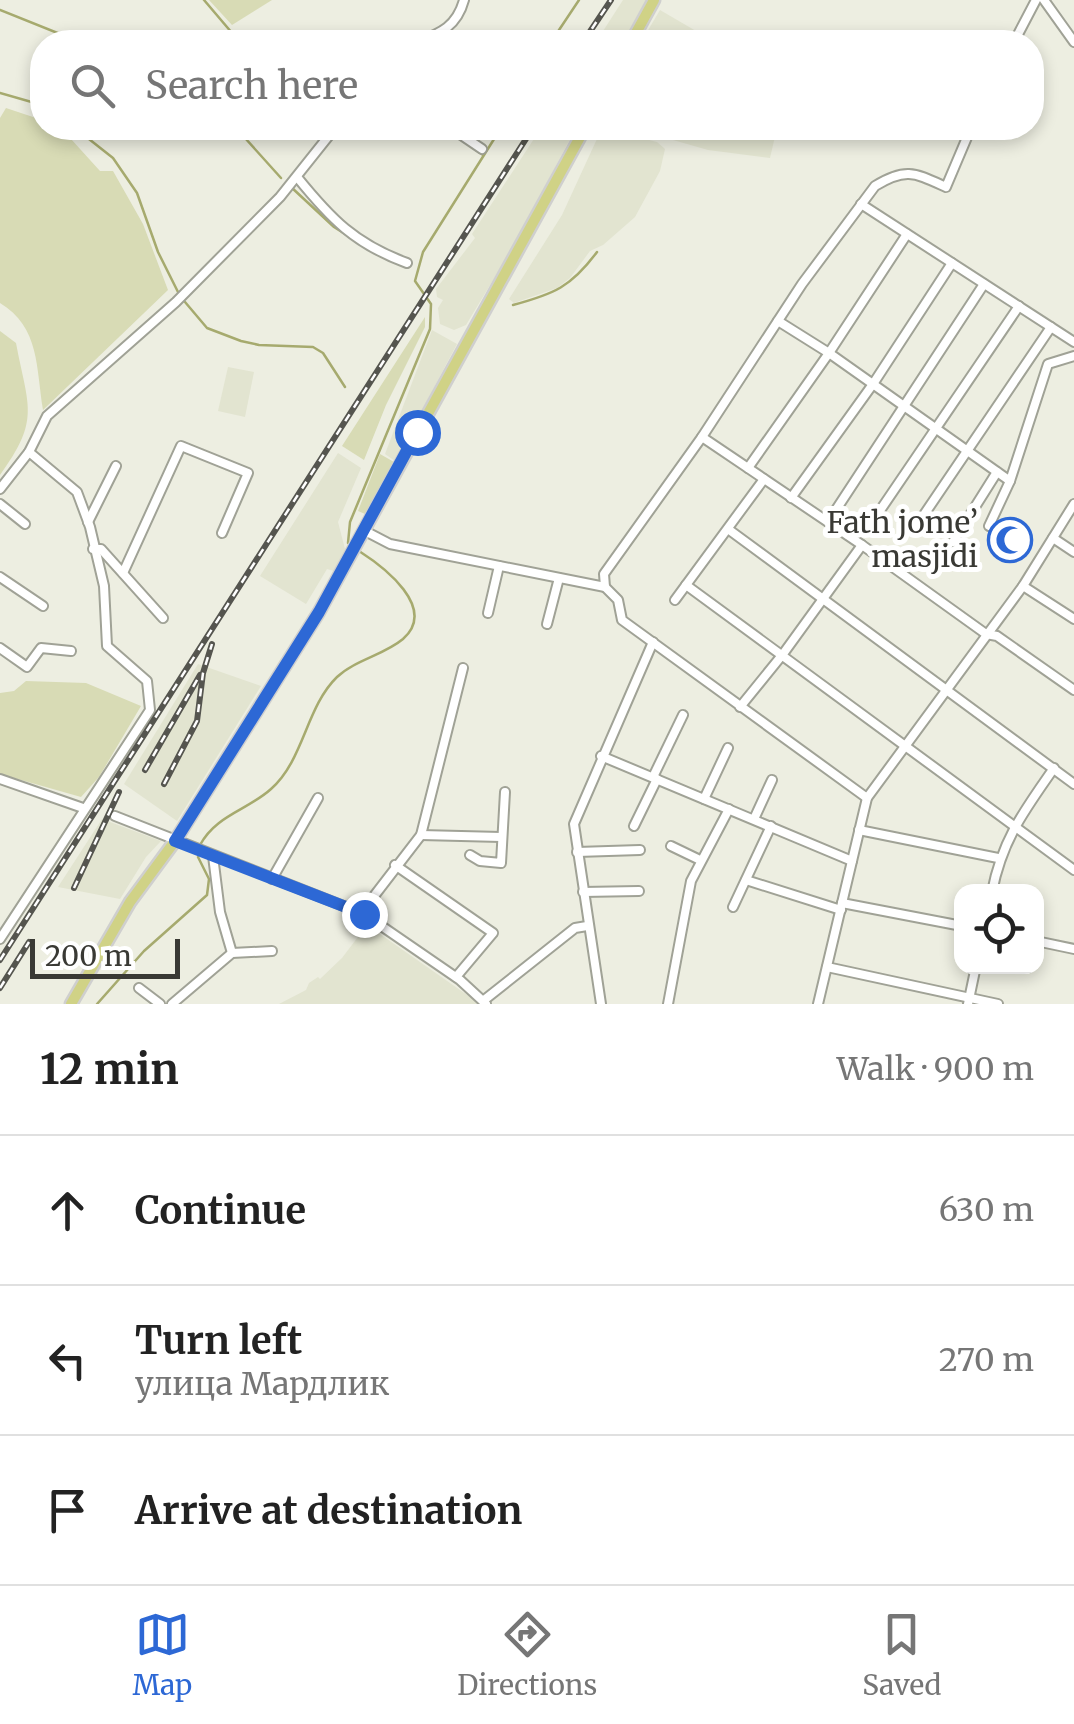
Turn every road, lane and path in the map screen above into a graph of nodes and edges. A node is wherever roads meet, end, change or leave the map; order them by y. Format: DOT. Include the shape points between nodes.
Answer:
graph roads {
  1 [pos="464,0"];
  2 [pos="654,0"];
  3 [pos="1036,0"];
  4 [pos="1044,0"];
  5 [pos="447,30"];
  6 [pos="637,30"];
  7 [pos="1020,30"];
  8 [pos="1074,42"];
  9 [pos="326,140"];
  10 [pos="469,140"];
  11 [pos="578,140"];
  12 [pos="966,140"];
  13 [pos="482,149"];
  14 [pos="297,177"];
  15 [pos="861,204"];
  16 [pos="907,234"];
  17 [pos="406,263"];
  18 [pos="952,263"];
  19 [pos="984,284"];
  20 [pos="1018,306"];
  21 [pos="778,322"];
  22 [pos="1051,327"];
  23 [pos="1074,342"];
  24 [pos="830,353"];
  25 [pos="1074,356"];
  26 [pos="874,384"];
  27 [pos="906,406"];
  28 [pos="936,428"];
  29 [pos="702,437"];
  30 [pos="968,450"];
  31 [pos="28,452"];
  32 [pos="116,466"];
  33 [pos="748,468"];
  34 [pos="998,472"];
  35 [pos="764,479"];
  36 [pos="1010,481"];
  37 [pos="0,489"];
  38 [pos="791,498"];
  39 [pos="0,504"];
  40 [pos="1074,504"];
  41 [pos="88,522"];
  42 [pos="828,522"];
  43 [pos="25,524"];
  44 [pos="917,526"];
  45 [pos="990,526"];
  46 [pos="728,529"];
  47 [pos="222,533"];
  48 [pos="848,535"];
  49 [pos="363,536"];
  50 [pos="1053,538"];
  51 [pos="953,542"];
  52 [pos="862,545"];
  53 [pos="93,550"];
  54 [pos="1074,552"];
  55 [pos="500,566"];
  56 [pos="124,573"];
  57 [pos="0,577"];
  58 [pos="558,578"];
  59 [pos="686,584"];
  60 [pos="1023,586"];
  61 [pos="605,587"];
  62 [pos="823,598"];
  63 [pos="674,600"];
  64 [pos="43,606"];
  65 [pos="488,613"];
  66 [pos="163,618"];
  67 [pos="1074,619"];
  68 [pos="547,624"];
  69 [pos="986,634"];
  70 [pos="653,642"];
  71 [pos="0,648"];
  72 [pos="71,651"];
  73 [pos="783,654"];
  74 [pos="463,668"];
  75 [pos="946,689"];
  76 [pos="1074,690"];
  77 [pos="740,707"];
  78 [pos="683,714"];
  79 [pos="906,744"];
  80 [pos="728,748"];
  81 [pos="601,756"];
  82 [pos="1054,768"];
  83 [pos="655,778"];
  84 [pos="0,779"];
  85 [pos="772,780"];
  86 [pos="1074,784"];
  87 [pos="505,792"];
  88 [pos="318,798"];
  89 [pos="866,798"];
  90 [pos="704,799"];
  91 [pos="83,808"];
  92 [pos="729,809"];
  93 [pos="115,816"];
  94 [pos="754,819"];
  95 [pos="634,826"];
  96 [pos="770,826"];
  97 [pos="1014,826"];
  98 [pos="859,830"];
  99 [pos="421,835"];
  100 [pos="501,837"];
  101 [pos="175,841"];
  102 [pos="671,846"];
  103 [pos="640,850"];
  104 [pos="577,852"];
  105 [pos="470,855"];
  106 [pos="213,856"];
  107 [pos="998,858"];
  108 [pos="700,860"];
  109 [pos="852,860"];
  110 [pos="395,865"];
  111 [pos="1074,870"];
  112 [pos="272,879"];
  113 [pos="746,880"];
  114 [pos="993,884"];
  115 [pos="639,891"];
  116 [pos="583,892"];
  117 [pos="842,906"];
  118 [pos="733,907"];
  119 [pos="361,913"];
  120 [pos="954,925"];
  121 [pos="588,926"];
  122 [pos="0,939"];
  123 [pos="1044,943"];
  124 [pos="1074,949"];
  125 [pos="272,951"];
  126 [pos="232,953"];
  127 [pos="827,967"];
  128 [pos="974,974"];
  129 [pos="456,977"];
  130 [pos="139,988"];
  131 [pos="968,1001"];
  132 [pos="485,1002"];
  133 [pos="71,1004"];
  134 [pos="160,1004"];
  135 [pos="172,1004"];
  136 [pos="601,1004"];
  137 [pos="668,1004"];
  138 [pos="818,1004"];
  139 [pos="998,1004"];
  1 -- 5 [label="street"];
  2 -- 6 [label="main road"];
  3 -- 7 [label="street"];
  4 -- 8 [label="street"];
  9 -- 14 [label="street"];
  10 -- 13 [label="street"];
  11 -- 49 [label="main road"];
  12 -- 15 [label="street" via="946,187 906,172 875,186"];
  14 -- 17 [label="street" via="354,238"];
  14 -- 31 [label="street" via="176,302 46,416"];
  15 -- 16 [label="street"];
  15 -- 21 [label="street"];
  16 -- 18 [label="street"];
  16 -- 24 [label="street"];
  18 -- 19 [label="street"];
  18 -- 26 [label="street"];
  19 -- 20 [label="street"];
  19 -- 27 [label="street"];
  20 -- 22 [label="street"];
  20 -- 28 [label="street"];
  21 -- 24 [label="street"];
  21 -- 29 [label="street"];
  22 -- 23 [label="street"];
  22 -- 30 [label="street"];
  24 -- 26 [label="street"];
  24 -- 33 [label="street"];
  25 -- 36 [label="street" via="1048,364"];
  26 -- 27 [label="street"];
  26 -- 38 [label="street"];
  27 -- 28 [label="street"];
  27 -- 42 [label="street"];
  28 -- 30 [label="street"];
  28 -- 48 [label="street" via="879,512 862,516"];
  29 -- 33 [label="street"];
  29 -- 61 [label="street" via="604,574"];
  30 -- 34 [label="street"];
  30 -- 44 [label="street"];
  31 -- 37 [label="street"];
  31 -- 41 [label="street" via="77,492"];
  32 -- 41 [label="street"];
  33 -- 35 [label="street"];
  34 -- 36 [label="street"];
  34 -- 51 [label="street"];
  35 -- 38 [label="street"];
  35 -- 46 [label="street"];
  36 -- 45 [label="street"];
  38 -- 42 [label="street"];
  39 -- 43 [label="street"];
  40 -- 50 [label="street"];
  41 -- 53 [label="street"];
  42 -- 48 [label="street"];
  46 -- 59 [label="street"];
  46 -- 62 [label="street"];
  47 -- 56 [label="street" via="248,474 181,446"];
  48 -- 52 [label="street"];
  49 -- 55 [label="street"];
  49 -- 101 [label="main road"];
  50 -- 54 [label="street"];
  50 -- 60 [label="street"];
  52 -- 62 [label="street"];
  52 -- 69 [label="street"];
  53 -- 56 [label="street" via="102,549"];
  53 -- 91 [label="street" via="104,586 107,646 147,682 150,710"];
  55 -- 58 [label="street"];
  55 -- 65 [label="street"];
  56 -- 66 [label="street"];
  57 -- 64 [label="street"];
  58 -- 61 [label="street"];
  58 -- 68 [label="street"];
  59 -- 63 [label="street"];
  59 -- 73 [label="street"];
  60 -- 67 [label="street"];
  60 -- 69 [label="street"];
  61 -- 70 [label="street" via="618,600 622,620"];
  62 -- 73 [label="street"];
  62 -- 75 [label="street"];
  69 -- 75 [label="street"];
  69 -- 76 [label="street"];
  70 -- 77 [label="street"];
  70 -- 81 [label="street"];
  71 -- 72 [label="street" via="26,668 40,648"];
  73 -- 77 [label="street"];
  73 -- 79 [label="street"];
  74 -- 99 [label="street"];
  75 -- 79 [label="street"];
  75 -- 82 [label="street"];
  77 -- 89 [label="street"];
  78 -- 83 [label="street"];
  79 -- 89 [label="street"];
  79 -- 97 [label="street"];
  80 -- 90 [label="street"];
  81 -- 83 [label="street"];
  81 -- 104 [label="street" via="574,824"];
  82 -- 86 [label="street"];
  82 -- 97 [label="street"];
  83 -- 90 [label="street"];
  83 -- 95 [label="street"];
  84 -- 91 [label="street"];
  85 -- 94 [label="street"];
  87 -- 100 [label="street"];
  88 -- 112 [label="street"];
  89 -- 98 [label="street"];
  90 -- 92 [label="street"];
  91 -- 122 [label="street"];
  92 -- 94 [label="street"];
  92 -- 108 [label="street"];
  93 -- 101 [label="street"];
  94 -- 96 [label="street"];
  96 -- 109 [label="street"];
  96 -- 113 [label="street"];
  97 -- 107 [label="street"];
  97 -- 111 [label="street"];
  98 -- 107 [label="street"];
  98 -- 109 [label="street"];
  99 -- 100 [label="street"];
  99 -- 110 [label="street"];
  100 -- 105 [label="street" via="501,862"];
  101 -- 106 [label="street"];
  101 -- 133 [label="main road" via="130,902"];
  102 -- 108 [label="street"];
  103 -- 104 [label="street"];
  104 -- 116 [label="street"];
  106 -- 112 [label="street"];
  106 -- 126 [label="street"];
  107 -- 114 [label="street"];
  108 -- 137 [label="street"];
  109 -- 117 [label="street"];
  110 -- 119 [label="street"];
  110 -- 129 [label="street" via="493,933"];
  112 -- 119 [label="street"];
  113 -- 117 [label="street"];
  113 -- 118 [label="street"];
  115 -- 116 [label="street"];
  116 -- 121 [label="street"];
  117 -- 120 [label="street"];
  117 -- 127 [label="street"];
  119 -- 129 [label="street"];
  121 -- 132 [label="street" via="576,928"];
  121 -- 136 [label="street"];
  123 -- 124 [label="street"];
  125 -- 126 [label="street"];
  126 -- 135 [label="street"];
  127 -- 131 [label="street"];
  127 -- 138 [label="street"];
  128 -- 131 [label="street"];
  129 -- 132 [label="street"];
  130 -- 134 [label="street"];
  131 -- 139 [label="street"];
}
